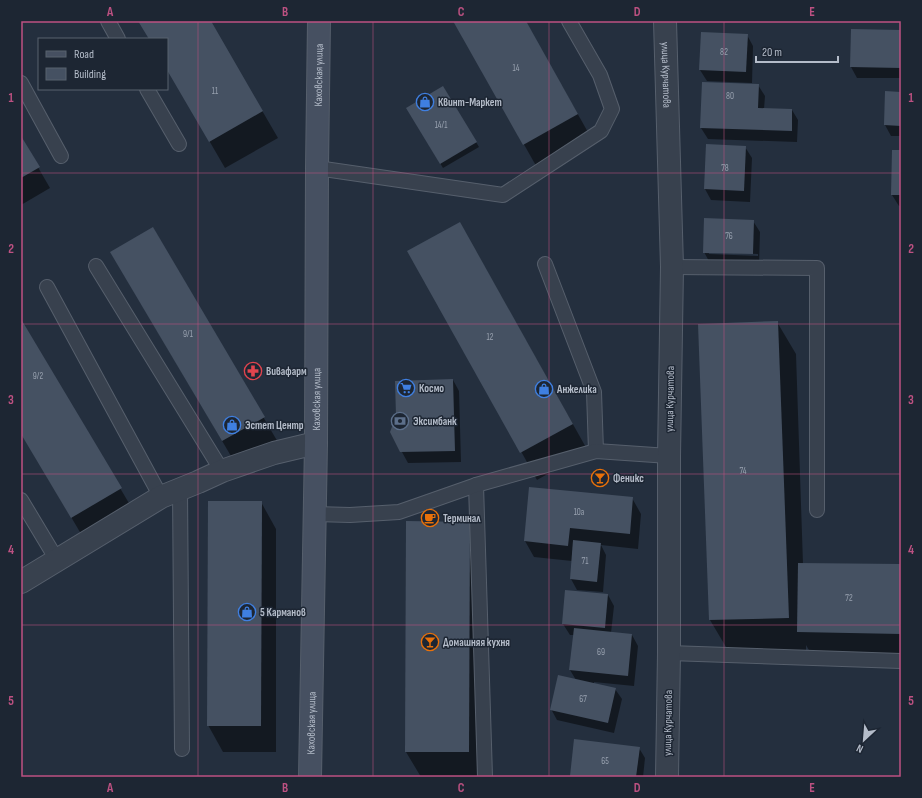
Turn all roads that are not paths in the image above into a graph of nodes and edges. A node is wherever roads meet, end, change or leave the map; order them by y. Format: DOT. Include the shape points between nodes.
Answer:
graph roads {
  1 [pos="108,21"];
  2 [pos="319,21"];
  3 [pos="569,21"];
  4 [pos="665,21"];
  5 [pos="117,38"];
  6 [pos="21,83"];
  7 [pos="148,90"];
  8 [pos="180,144"];
  9 [pos="61,156"];
  10 [pos="317,168"];
  11 [pos="545,264"];
  12 [pos="96,266"];
  13 [pos="672,267"];
  14 [pos="47,287"];
  15 [pos="316,443"];
  16 [pos="596,451"];
  17 [pos="669,456"];
  18 [pos="222,471"];
  19 [pos="476,485"];
  20 [pos="171,493"];
  21 [pos="21,500"];
  22 [pos="817,510"];
  23 [pos="315,514"];
  24 [pos="56,560"];
  25 [pos="21,582"];
  26 [pos="669,653"];
  27 [pos="901,661"];
  28 [pos="182,749"];
  29 [pos="310,777"];
  30 [pos="485,777"];
  31 [pos="667,777"];
  1 -- 5 [label="lane"];
  2 -- 10 [label="street, Каховская улица"];
  3 -- 10 [label="lane" via="600,75 612,109 601,131 503,195"];
  4 -- 13 [label="street, улица Курчатова"];
  6 -- 9 [label="lane"];
  7 -- 8 [label="lane"];
  10 -- 15 [label="street, Каховская улица"];
  11 -- 16 [label="lane" via="594,392"];
  12 -- 18 [label="lane"];
  13 -- 17 [label="street, улица Курчатова"];
  13 -- 22 [label="lane" via="817,268"];
  14 -- 20 [label="lane"];
  15 -- 18 [label="street" via="274,453"];
  15 -- 23 [label="street, Каховская улица"];
  16 -- 17 [label="lane"];
  16 -- 19 [label="lane"];
  17 -- 26 [label="street, улица Курчатова"];
  18 -- 20 [label="street"];
  19 -- 23 [label="lane" via="399,512"];
  19 -- 30 [label="lane"];
  20 -- 24 [label="street"];
  20 -- 28 [label="lane"];
  21 -- 24 [label="lane"];
  23 -- 29 [label="street, Каховская улица"];
  24 -- 25 [label="street"];
  26 -- 27 [label="lane"];
  26 -- 31 [label="street, улица Курчатова"];
}
